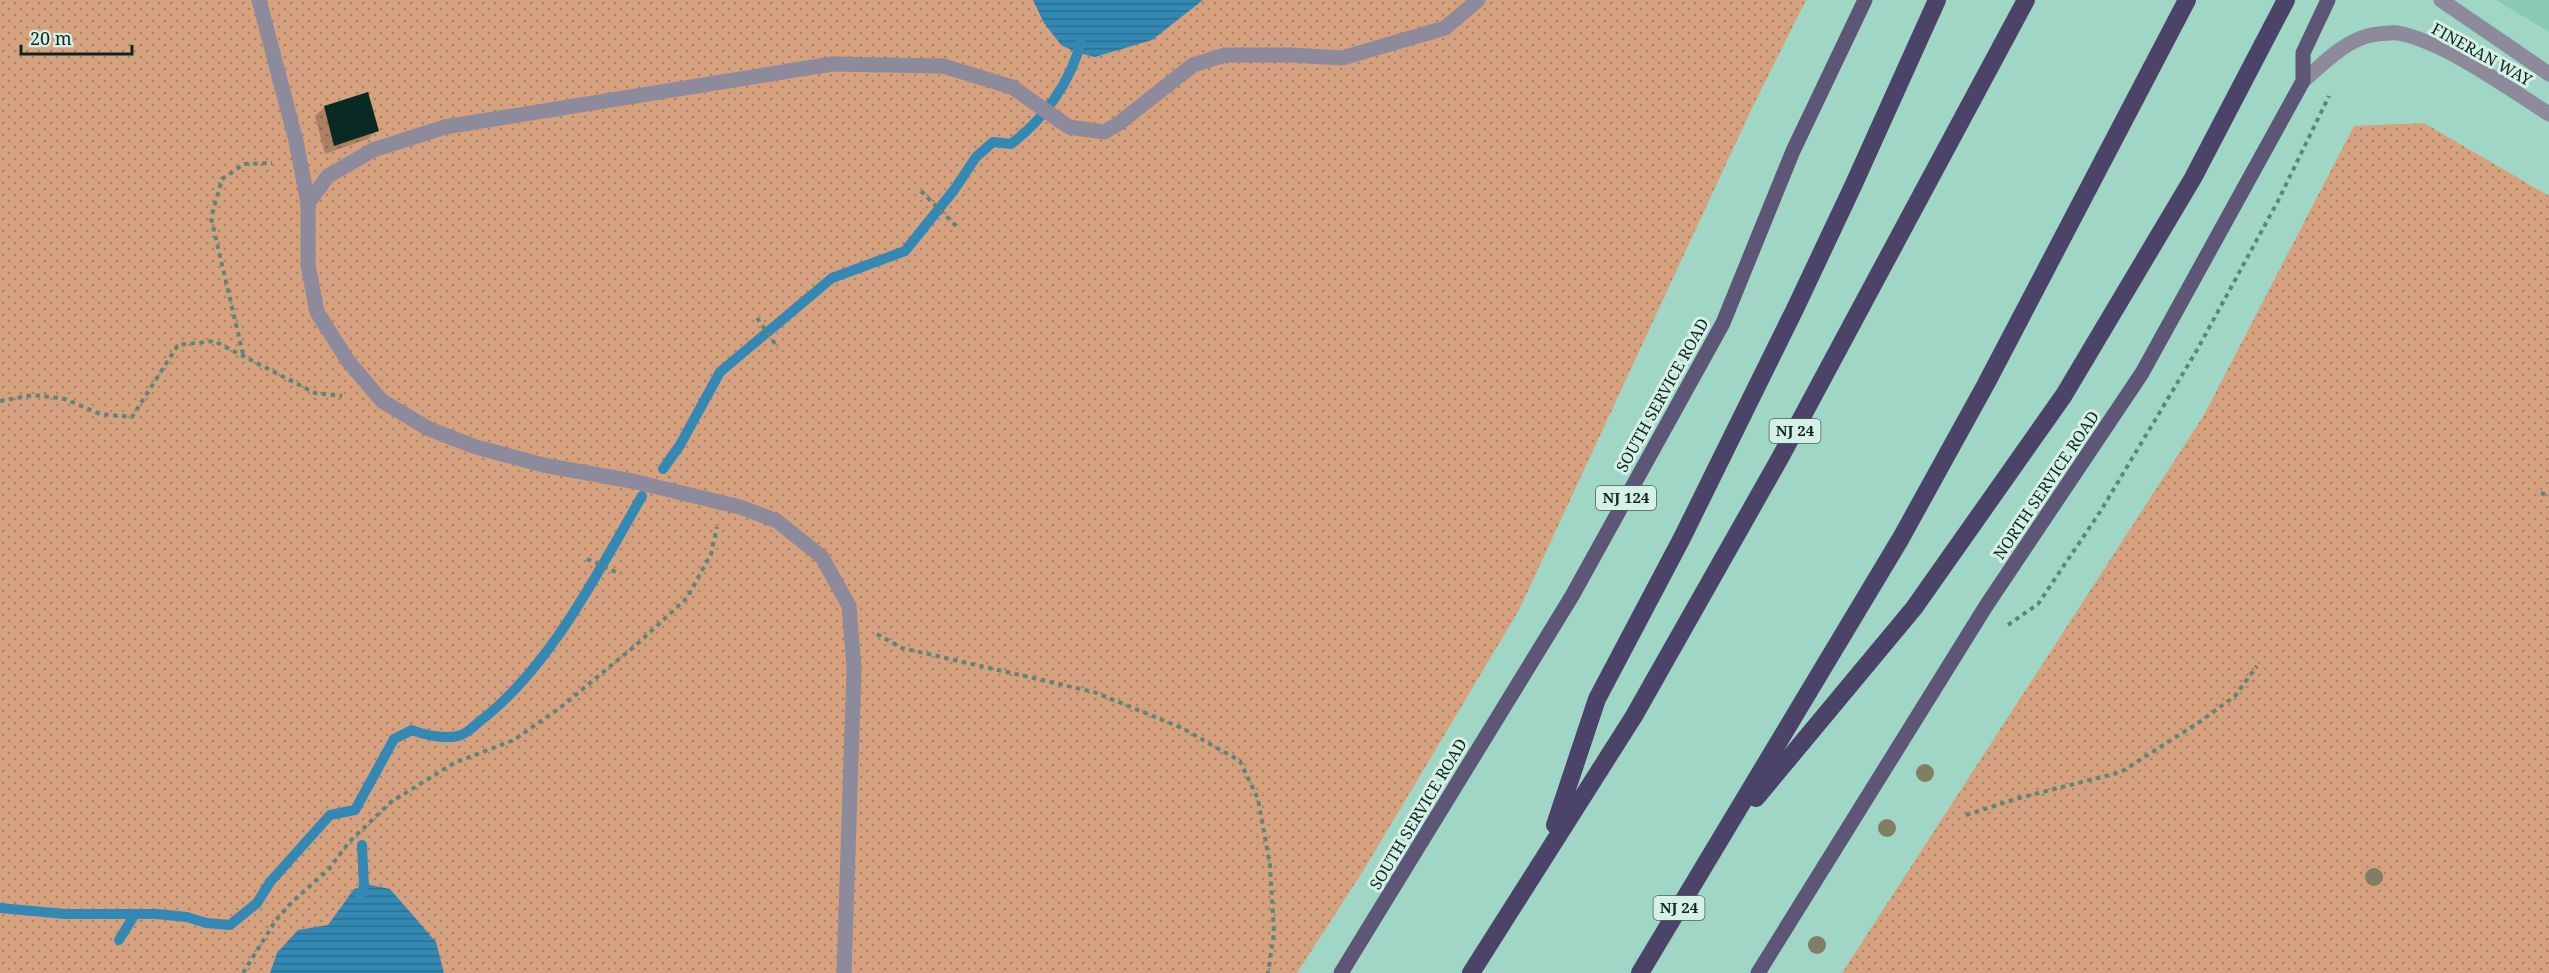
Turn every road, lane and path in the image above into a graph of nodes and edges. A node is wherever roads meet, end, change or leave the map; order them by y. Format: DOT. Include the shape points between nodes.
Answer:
graph roads {
  1 [pos="259,0"];
  2 [pos="1478,0"];
  3 [pos="1865,0"];
  4 [pos="1937,0"];
  5 [pos="2026,0"];
  6 [pos="2187,0"];
  7 [pos="2286,0"];
  8 [pos="2328,0"];
  9 [pos="2441,0"];
  10 [pos="2549,75"];
  11 [pos="2302,81"];
  12 [pos="2330,93"];
  13 [pos="2549,114"];
  14 [pos="300,163"];
  15 [pos="921,191"];
  16 [pos="308,203"];
  17 [pos="956,226"];
  18 [pos="757,318"];
  19 [pos="778,348"];
  20 [pos="243,355"];
  21 [pos="0,401"];
  22 [pos="382,401"];
  23 [pos="2541,493"];
  24 [pos="2549,496"];
  25 [pos="724,502"];
  26 [pos="587,559"];
  27 [pos="620,574"];
  28 [pos="850,619"];
  29 [pos="2002,633"];
  30 [pos="2257,666"];
  31 [pos="1966,815"];
  32 [pos="1719,844"];
  33 [pos="1546,852"];
  34 [pos="243,973"];
  35 [pos="844,973"];
  36 [pos="1268,973"];
  37 [pos="1341,973"];
  38 [pos="1471,973"];
  39 [pos="1640,973"];
  40 [pos="1758,973"];
  1 -- 14 [label="street"];
  2 -- 16 [label="street" via="1445,28 1342,58 1225,55 1193,65 1104,132 1069,126 1012,87 944,66 832,64 445,127 373,150 328,176"];
  3 -- 37 [label="main road, SOUTH SERVICE ROAD / NJ 124" via="1793,151 1723,323 1572,596"];
  4 -- 33 [label="highway" via="1795,309 1597,699"];
  5 -- 33 [label="highway, NJ 24" via="1780,458 1634,716"];
  6 -- 32 [label="highway, NJ 24" via="1906,528"];
  7 -- 32 [label="highway" via="2193,178 2064,395 1914,608"];
  8 -- 11 [label="main road, NORTH SERVICE ROAD" via="2303,53"];
  9 -- 10 [label="street, FINERAN WAY"];
  11 -- 13 [label="street, FINERAN WAY" via="2340,49 2369,36 2396,32 2463,61"];
  11 -- 40 [label="main road, NORTH SERVICE ROAD" via="2142,373 1986,606"];
  12 -- 29 [label="path" via="2278,201 2197,350 2106,502 2038,604 2007,625"];
  14 -- 16 [label="street"];
  14 -- 20 [label="path" via="244,164 222,179 211,218"];
  15 -- 17 [label="path"];
  16 -- 22 [label="street" via="308,265 317,312 348,361"];
  18 -- 19 [label="path"];
  20 -- 21 [label="path" via="214,341 178,345 132,417 100,414 66,399 45,396"];
  20 -- 22 [label="path" via="315,393"];
  22 -- 25 [label="street" via="429,429 476,447 543,465"];
  23 -- 24 [label="path"];
  25 -- 28 [label="street" via="777,521 822,557 849,606"];
  25 -- 34 [label="path" via="711,554 687,598 570,700 514,740 454,763 391,802 276,920"];
  26 -- 27 [label="path"];
  28 -- 35 [label="street" via="854,669"];
  28 -- 36 [label="path" via="902,648 1094,692 1182,729 1240,761 1258,798 1270,864 1274,933"];
  30 -- 31 [label="path" via="2235,696 2121,772"];
  32 -- 39 [label="highway, NJ 24"];
  33 -- 38 [label="highway, NJ 24"];
}
